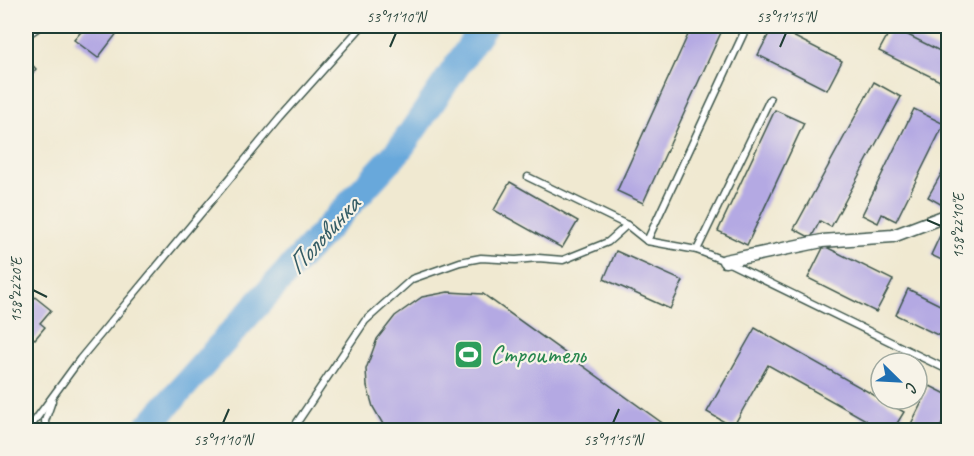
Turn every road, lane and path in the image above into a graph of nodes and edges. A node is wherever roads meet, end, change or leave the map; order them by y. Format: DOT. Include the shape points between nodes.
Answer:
graph roads {
  1 [pos="35,26"];
  2 [pos="362,26"];
  3 [pos="747,26"];
  4 [pos="26,32"];
  5 [pos="770,99"];
  6 [pos="528,177"];
  7 [pos="948,215"];
  8 [pos="627,225"];
  9 [pos="646,241"];
  10 [pos="697,250"];
  11 [pos="725,261"];
  12 [pos="948,370"];
  13 [pos="55,395"];
  14 [pos="28,430"];
  15 [pos="46,430"];
  16 [pos="292,430"];
  1 -- 4 [label="street"];
  2 -- 13 [label="lane" via="280,118 80,359"];
  3 -- 9 [label="lane"];
  5 -- 10 [label="lane"];
  6 -- 8 [label="lane"];
  7 -- 11 [label="street" via="893,236 822,241"];
  8 -- 9 [label="lane"];
  8 -- 16 [label="lane" via="608,243 563,260 481,258 412,279 365,321"];
  9 -- 10 [label="lane"];
  10 -- 11 [label="lane"];
  11 -- 12 [label="lane"];
  13 -- 14 [label="lane"];
  13 -- 15 [label="lane" via="45,421"];
}
